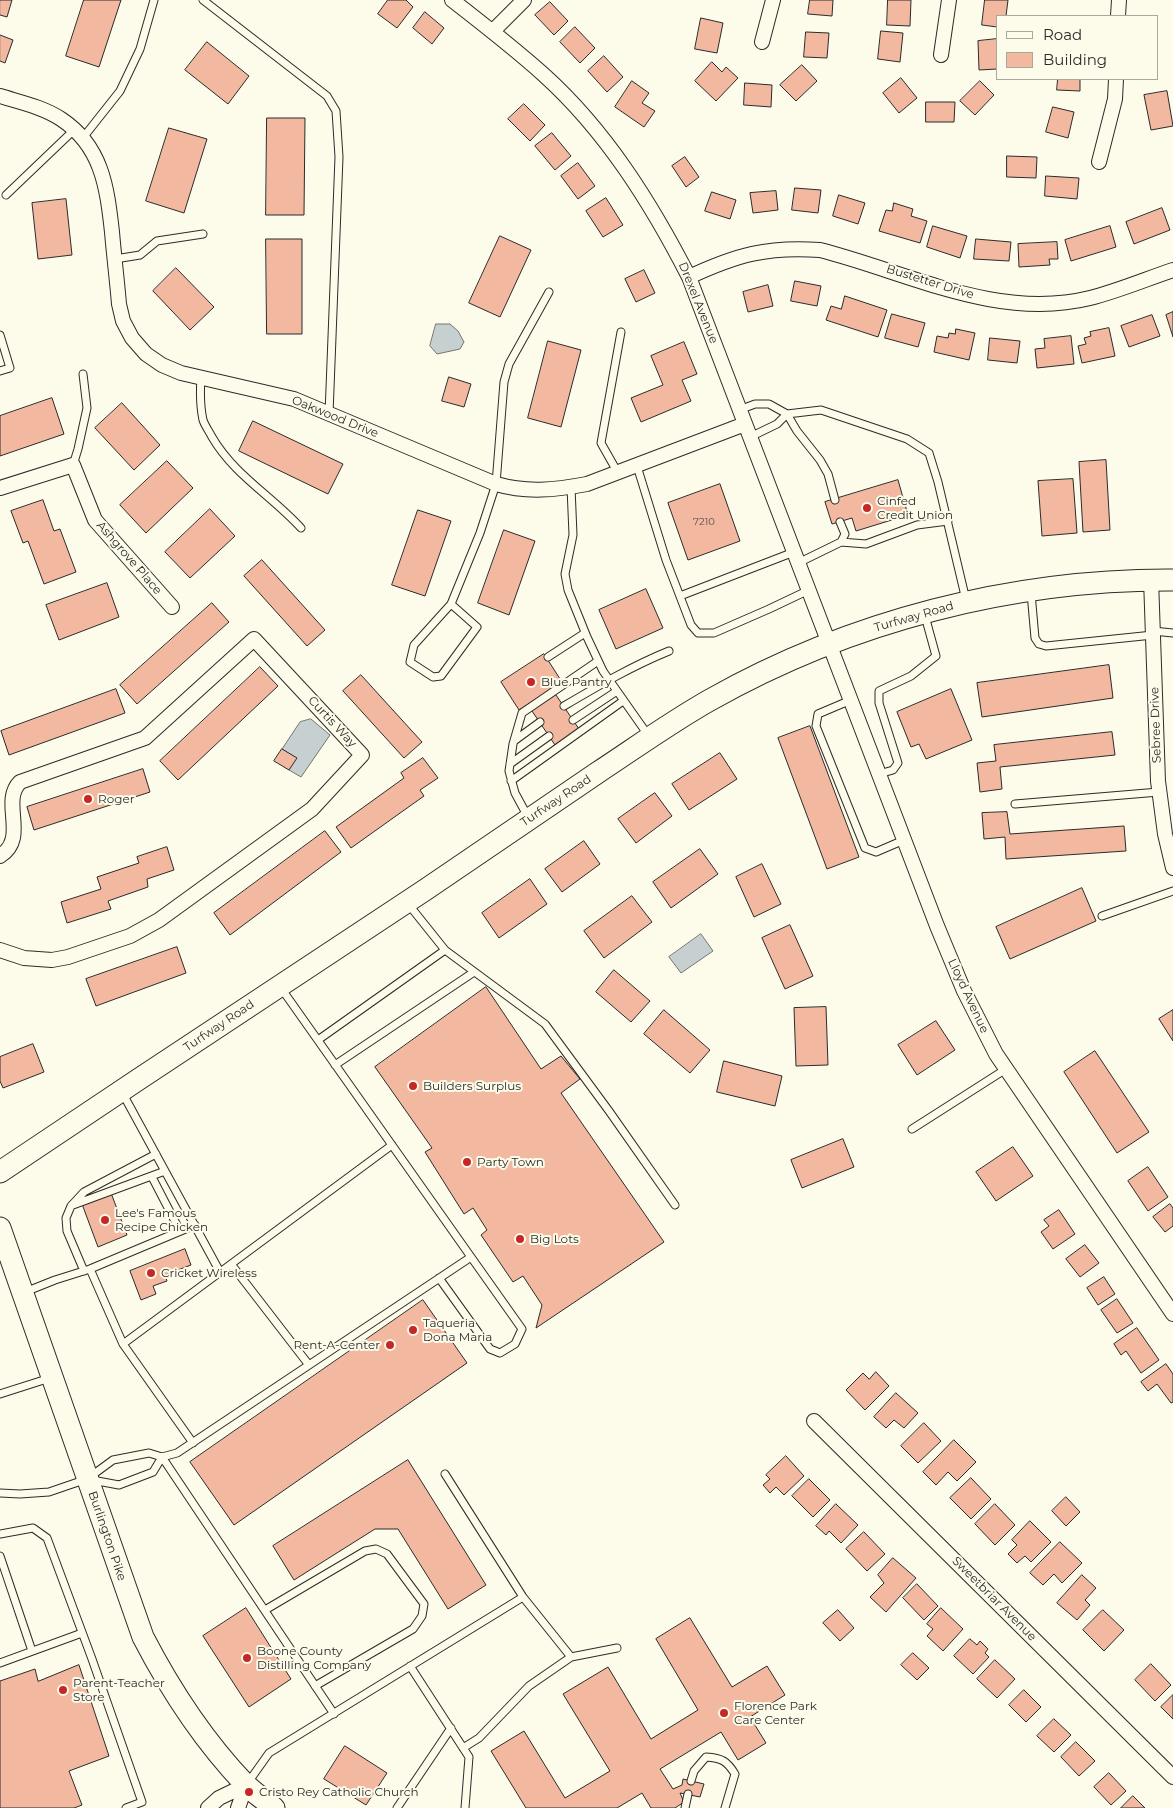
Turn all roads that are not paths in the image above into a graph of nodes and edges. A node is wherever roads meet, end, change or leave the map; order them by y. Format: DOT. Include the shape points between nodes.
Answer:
graph roads {
  1 [pos="154,0"];
  2 [pos="202,0"];
  3 [pos="452,0"];
  4 [pos="524,0"];
  5 [pos="773,0"];
  6 [pos="949,0"];
  7 [pos="1119,0"];
  8 [pos="1118,15"];
  9 [pos="493,32"];
  10 [pos="762,42"];
  11 [pos="942,55"];
  12 [pos="1116,80"];
  13 [pos="0,96"];
  14 [pos="78,134"];
  15 [pos="1100,162"];
  16 [pos="6,195"];
  17 [pos="203,234"];
  18 [pos="115,259"];
  19 [pos="1173,270"];
  20 [pos="689,277"];
  21 [pos="549,292"];
  22 [pos="621,332"];
  23 [pos="0,335"];
  24 [pos="0,371"];
  25 [pos="83,374"];
  26 [pos="201,378"];
  27 [pos="739,410"];
  28 [pos="329,414"];
  29 [pos="787,414"];
  30 [pos="747,430"];
  31 [pos="73,465"];
  32 [pos="637,466"];
  33 [pos="619,473"];
  34 [pos="496,484"];
  35 [pos="571,487"];
  36 [pos="0,488"];
  37 [pos="834,500"];
  38 [pos="840,522"];
  39 [pos="948,522"];
  40 [pos="301,528"];
  41 [pos="840,542"];
  42 [pos="796,558"];
  43 [pos="1152,580"];
  44 [pos="1173,580"];
  45 [pos="809,590"];
  46 [pos="1030,591"];
  47 [pos="680,596"];
  48 [pos="967,603"];
  49 [pos="451,604"];
  50 [pos="172,607"];
  51 [pos="924,613"];
  52 [pos="585,633"];
  53 [pos="1153,633"];
  54 [pos="1173,633"];
  55 [pos="830,644"];
  56 [pos="669,651"];
  57 [pos="548,657"];
  58 [pos="598,661"];
  59 [pos="609,680"];
  60 [pos="617,691"];
  61 [pos="623,700"];
  62 [pos="851,700"];
  63 [pos="564,706"];
  64 [pos="572,720"];
  65 [pos="540,722"];
  66 [pos="549,736"];
  67 [pos="650,738"];
  68 [pos="514,741"];
  69 [pos="510,764"];
  70 [pos="879,774"];
  71 [pos="511,781"];
  72 [pos="1159,792"];
  73 [pos="1014,804"];
  74 [pos="529,819"];
  75 [pos="1168,822"];
  76 [pos="904,840"];
  77 [pos="0,856"];
  78 [pos="1173,868"];
  79 [pos="1173,891"];
  80 [pos="407,902"];
  81 [pos="1102,916"];
  82 [pos="0,950"];
  83 [pos="445,950"];
  84 [pos="474,972"];
  85 [pos="280,986"];
  86 [pos="318,1040"];
  87 [pos="335,1065"];
  88 [pos="1006,1069"];
  89 [pos="122,1092"];
  90 [pos="912,1129"];
  91 [pos="392,1145"];
  92 [pos="156,1154"];
  93 [pos="165,1171"];
  94 [pos="0,1172"];
  95 [pos="152,1177"];
  96 [pos="674,1205"];
  97 [pos="71,1206"];
  98 [pos="195,1225"];
  99 [pos="0,1228"];
  100 [pos="180,1231"];
  101 [pos="471,1257"];
  102 [pos="230,1264"];
  103 [pos="87,1270"];
  104 [pos="220,1272"];
  105 [pos="440,1278"];
  106 [pos="22,1293"];
  107 [pos="1173,1314"];
  108 [pos="123,1344"];
  109 [pos="309,1365"];
  110 [pos="52,1377"];
  111 [pos="0,1394"];
  112 [pos="814,1421"];
  113 [pos="193,1442"];
  114 [pos="162,1457"];
  115 [pos="445,1474"];
  116 [pos="87,1479"];
  117 [pos="0,1494"];
  118 [pos="0,1534"];
  119 [pos="0,1556"];
  120 [pos="523,1597"];
  121 [pos="265,1610"];
  122 [pos="82,1633"];
  123 [pos="617,1648"];
  124 [pos="32,1651"];
  125 [pos="571,1657"];
  126 [pos="0,1662"];
  127 [pos="410,1666"];
  128 [pos="315,1686"];
  129 [pos="334,1714"];
  130 [pos="450,1728"];
  131 [pos="463,1748"];
  132 [pos="1173,1777"];
  133 [pos="691,1781"];
  134 [pos="246,1785"];
  135 [pos="688,1794"];
  136 [pos="126,1808"];
  137 [pos="208,1808"];
  138 [pos="238,1808"];
  139 [pos="274,1808"];
  140 [pos="396,1808"];
  141 [pos="465,1808"];
  142 [pos="685,1808"];
  143 [pos="725,1808"];
  1 -- 14 [label="lane" via="140,49 120,92"];
  2 -- 28 [label="lane" via="327,96 336,111 339,157"];
  3 -- 9 [label="street, Drexel Avenue"];
  4 -- 9 [label="street"];
  5 -- 10 [label="street"];
  6 -- 11 [label="street"];
  7 -- 8 [label="street"];
  9 -- 20 [label="street, Drexel Avenue" via="544,75 608,145 663,228"];
  12 -- 15 [label="street" via="1115,99"];
  13 -- 14 [label="street, Oakwood Drive" via="60,118"];
  14 -- 16 [label="lane"];
  14 -- 18 [label="street, Oakwood Drive" via="92,151 103,176"];
  17 -- 18 [label="lane" via="157,241 140,255"];
  18 -- 26 [label="street, Oakwood Drive" via="119,304 132,338 146,354 162,365"];
  19 -- 20 [label="street, Bustetter Drive" via="1089,298 1022,303 966,294 820,250 799,248 738,256"];
  20 -- 27 [label="street, Drexel Avenue"];
  21 -- 34 [label="lane" via="509,364 504,382"];
  22 -- 33 [label="lane" via="601,443"];
  23 -- 24 [label="lane" via="10,368"];
  25 -- 31 [label="lane" via="87,408"];
  26 -- 28 [label="street, Oakwood Drive" via="294,399"];
  26 -- 40 [label="lane" via="204,421 216,444 247,480"];
  27 -- 29 [label="lane" via="756,404 769,404"];
  27 -- 30 [label="street, Drexel Avenue"];
  28 -- 34 [label="street, Oakwood Drive"];
  29 -- 30 [label="lane" via="777,424"];
  29 -- 37 [label="lane" via="828,474"];
  29 -- 39 [label="lane" via="820,410 907,440 929,453"];
  30 -- 32 [label="street, Oakwood Drive"];
  30 -- 42 [label="street, Drexel Avenue"];
  31 -- 36 [label="street"];
  31 -- 50 [label="street, Ashgrove Place" via="95,520"];
  32 -- 33 [label="street, Oakwood Drive"];
  32 -- 47 [label="lane"];
  33 -- 35 [label="street, Oakwood Drive"];
  34 -- 35 [label="street, Oakwood Drive" via="537,491"];
  34 -- 49 [label="lane"];
  35 -- 52 [label="lane" via="573,535 565,574"];
  38 -- 41 [label="lane" via="844,534"];
  39 -- 41 [label="lane" via="917,525 866,544"];
  39 -- 48 [label="lane"];
  41 -- 42 [label="lane"];
  42 -- 45 [label="street, Drexel Avenue"];
  42 -- 47 [label="lane"];
  43 -- 44 [label="main road, Turfway Road"];
  43 -- 46 [label="main road, Turfway Road" via="1105,581"];
  43 -- 53 [label="street, Sebree Drive"];
  45 -- 47 [label="lane" via="714,632 698,633 691,625"];
  45 -- 55 [label="street, Drexel Avenue"];
  46 -- 48 [label="main road, Turfway Road"];
  46 -- 53 [label="lane" via="1035,638 1039,644 1046,646"];
  48 -- 51 [label="main road, Turfway Road"];
  49 -- 49 [label="lane" via="414,645 410,662 433,678 441,676 477,627"];
  51 -- 55 [label="main road, Turfway Road"];
  51 -- 70 [label="lane" via="936,656 910,676 879,690 878,703 898,763 893,770"];
  52 -- 57 [label="lane"];
  52 -- 58 [label="lane"];
  53 -- 54 [label="lane"];
  53 -- 72 [label="street, Sebree Drive"];
  55 -- 62 [label="street, Lloyd Avenue"];
  55 -- 67 [label="main road, Turfway Road" via="752,678"];
  56 -- 59 [label="lane"];
  58 -- 59 [label="lane"];
  58 -- 68 [label="lane" via="522,713"];
  59 -- 60 [label="lane"];
  59 -- 63 [label="lane"];
  60 -- 61 [label="lane"];
  60 -- 64 [label="lane"];
  61 -- 67 [label="lane"];
  61 -- 71 [label="lane"];
  62 -- 70 [label="street, Lloyd Avenue"];
  62 -- 76 [label="lane" via="818,714 816,726 865,848 876,852"];
  65 -- 68 [label="lane"];
  66 -- 69 [label="lane"];
  67 -- 74 [label="main road, Turfway Road"];
  68 -- 69 [label="lane"];
  69 -- 71 [label="lane"];
  70 -- 76 [label="street, Lloyd Avenue"];
  71 -- 74 [label="lane"];
  72 -- 73 [label="lane"];
  72 -- 75 [label="street, Sebree Drive"];
  74 -- 80 [label="main road, Turfway Road"];
  75 -- 78 [label="street, Sebree Drive"];
  76 -- 88 [label="street, Lloyd Avenue" via="964,991"];
  77 -- 82 [label="street, Curtis Way" via="8,851 13,840 11,800 20,782 145,738 254,639 362,755 312,809 159,920 130,936 52,960 24,958"];
  79 -- 81 [label="lane"];
  80 -- 83 [label="lane"];
  80 -- 85 [label="main road, Turfway Road"];
  83 -- 84 [label="lane"];
  83 -- 86 [label="lane"];
  84 -- 87 [label="lane"];
  84 -- 96 [label="lane" via="545,1024"];
  85 -- 86 [label="lane"];
  85 -- 89 [label="main road, Turfway Road"];
  86 -- 87 [label="lane"];
  87 -- 91 [label="lane"];
  88 -- 90 [label="lane"];
  88 -- 107 [label="street, Lloyd Avenue"];
  89 -- 92 [label="lane"];
  89 -- 94 [label="main road, Turfway Road"];
  91 -- 101 [label="lane"];
  91 -- 102 [label="lane"];
  92 -- 93 [label="lane"];
  92 -- 97 [label="lane" via="84,1192"];
  93 -- 95 [label="lane"];
  93 -- 98 [label="lane"];
  95 -- 97 [label="lane"];
  95 -- 100 [label="lane"];
  97 -- 103 [label="lane" via="66,1218 67,1231"];
  98 -- 100 [label="lane"];
  98 -- 104 [label="lane"];
  99 -- 106 [label="main road, Burlington Pike"];
  100 -- 103 [label="lane"];
  101 -- 105 [label="lane"];
  101 -- 105 [label="lane" via="522,1329 515,1344 500,1353 490,1349"];
  102 -- 104 [label="lane"];
  102 -- 109 [label="lane"];
  103 -- 106 [label="lane"];
  103 -- 108 [label="lane"];
  104 -- 108 [label="lane"];
  105 -- 109 [label="lane"];
  106 -- 110 [label="main road, Burlington Pike"];
  108 -- 113 [label="lane"];
  109 -- 113 [label="lane"];
  110 -- 111 [label="lane"];
  110 -- 116 [label="main road, Burlington Pike"];
  112 -- 132 [label="street, Sweetbriar Avenue"];
  113 -- 114 [label="lane" via="177,1453"];
  114 -- 116 [label="lane" via="149,1453 113,1460"];
  114 -- 116 [label="lane" via="153,1472 119,1485"];
  114 -- 121 [label="lane"];
  115 -- 120 [label="lane"];
  116 -- 117 [label="lane" via="49,1492"];
  116 -- 134 [label="main road, Burlington Pike" via="142,1637 164,1679 191,1719"];
  118 -- 122 [label="lane" via="33,1528 47,1538"];
  119 -- 124 [label="lane"];
  120 -- 125 [label="lane"];
  120 -- 127 [label="lane"];
  121 -- 128 [label="lane"];
  121 -- 128 [label="lane" via="365,1550 376,1549 387,1554 424,1604 422,1616 413,1629"];
  122 -- 124 [label="lane"];
  122 -- 136 [label="lane" via="142,1802"];
  123 -- 125 [label="lane"];
  124 -- 126 [label="lane"];
  125 -- 131 [label="lane" via="529,1686 479,1738"];
  127 -- 129 [label="lane"];
  127 -- 130 [label="lane"];
  128 -- 129 [label="lane"];
  129 -- 134 [label="lane" via="269,1753"];
  130 -- 131 [label="lane"];
  130 -- 140 [label="lane"];
  131 -- 141 [label="lane" via="469,1757"];
  133 -- 143 [label="lane" via="694,1771 706,1757 728,1763 734,1774"];
  134 -- 137 [label="street" via="219,1798"];
  134 -- 138 [label="street"];
  134 -- 139 [label="main road, Burlington Pike"];
  135 -- 142 [label="lane"];
}
